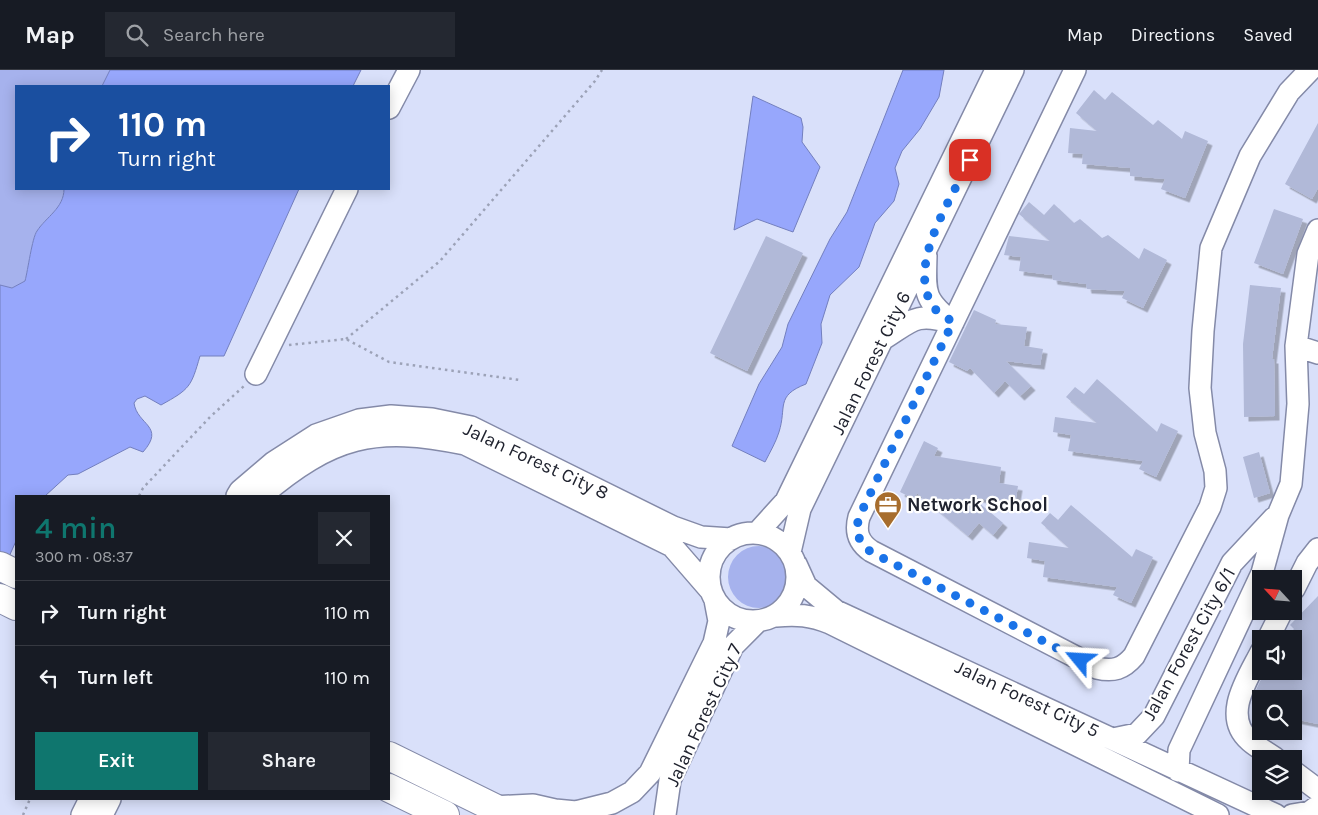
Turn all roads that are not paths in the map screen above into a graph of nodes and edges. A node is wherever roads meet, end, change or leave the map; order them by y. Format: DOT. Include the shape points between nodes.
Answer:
graph roads {
  1 [pos="409,70"];
  2 [pos="996,70"];
  3 [pos="1013,70"];
  4 [pos="1075,70"];
  5 [pos="1310,70"];
  6 [pos="390,106"];
  7 [pos="347,190"];
  8 [pos="1318,230"];
  9 [pos="926,249"];
  10 [pos="953,322"];
  11 [pos="882,340"];
  12 [pos="1296,346"];
  13 [pos="1318,353"];
  14 [pos="256,374"];
  15 [pos="238,495"];
  16 [pos="262,495"];
  17 [pos="1278,514"];
  18 [pos="757,533"];
  19 [pos="731,539"];
  20 [pos="1318,549"];
  21 [pos="793,558"];
  22 [pos="0,566"];
  23 [pos="1302,573"];
  24 [pos="15,574"];
  25 [pos="713,595"];
  26 [pos="0,598"];
  27 [pos="1211,604"];
  28 [pos="15,606"];
  29 [pos="766,619"];
  30 [pos="1241,619"];
  31 [pos="1252,672"];
  32 [pos="1174,677"];
  33 [pos="1205,691"];
  34 [pos="1113,739"];
  35 [pos="1263,750"];
  36 [pos="390,756"];
  37 [pos="1178,771"];
  38 [pos="1302,778"];
  39 [pos="390,788"];
  40 [pos="1318,790"];
  41 [pos="90,800"];
  42 [pos="110,800"];
  43 [pos="1318,806"];
  44 [pos="501,811"];
  45 [pos="82,815"];
  46 [pos="102,815"];
  47 [pos="445,815"];
  48 [pos="665,815"];
  49 [pos="1218,815"];
  50 [pos="1276,815"];
  51 [pos="1292,815"];
  1 -- 6 [label="street"];
  2 -- 18 [label="street, Jalan Forest City 6" via="786,501"];
  3 -- 9 [label="street, Jalan Forest City 6"];
  4 -- 10 [label="street"];
  5 -- 10 [label="street" via="1289,92 1250,156 1211,248 1200,388 1216,488 1210,507 1134,656 1118,669 1107,671 1097,668 871,552 858,537 859,517"];
  7 -- 14 [label="street"];
  8 -- 12 [label="street, Jalan Forest City 6/1" via="1308,254"];
  9 -- 10 [label="street" via="927,293 933,306"];
  9 -- 11 [label="street, Jalan Forest City 6"];
  10 -- 11 [label="street" via="919,317"];
  11 -- 21 [label="street, Jalan Forest City 6" via="800,509"];
  12 -- 13 [label="street"];
  12 -- 17 [label="street, Jalan Forest City 6/1" via="1298,404 1291,484"];
  15 -- 19 [label="street, Jalan Forest City 8" via="274,462 316,435 359,420 391,416 432,419 471,427 673,527 701,537"];
  16 -- 25 [label="street, Jalan Forest City 8" via="324,451 373,436 430,436 465,444 672,546"];
  17 -- 27 [label="street, Jalan Forest City 6/1" via="1232,564"];
  17 -- 30 [label="street, Jalan Forest City 6/1" via="1262,573"];
  18 -- 19 [label="street"];
  18 -- 21 [label="street" via="781,542"];
  19 -- 25 [label="street" via="712,562"];
  20 -- 23 [label="street"];
  21 -- 29 [label="street" via="798,584 795,594 787,606"];
  21 -- 34 [label="street, Jalan Forest City 5" via="806,586 836,611"];
  22 -- 24 [label="main road"];
  25 -- 29 [label="street" via="728,614 737,619"];
  25 -- 44 [label="street, Jalan Forest City 7" via="719,621 714,643 650,773 632,792 612,803 576,812 533,805"];
  26 -- 28 [label="main road"];
  27 -- 30 [label="street"];
  27 -- 32 [label="street, Jalan Forest City 6/1"];
  29 -- 48 [label="street, Jalan Forest City 7" via="733,646 670,780"];
  29 -- 49 [label="street, Jalan Forest City 5" via="797,614 830,622"];
  30 -- 33 [label="street, Jalan Forest City 6/1"];
  31 -- 35 [label="street" via="1236,707 1239,727"];
  32 -- 33 [label="street"];
  32 -- 34 [label="street, Jalan Forest City 6/1" via="1154,716 1137,734"];
  33 -- 37 [label="street, Jalan Forest City 6/1" via="1179,750"];
  34 -- 37 [label="street, Jalan Forest City 5"];
  36 -- 44 [label="main road"];
  37 -- 50 [label="street, Jalan Forest City 5"];
  38 -- 40 [label="street"];
  39 -- 47 [label="main road"];
  41 -- 45 [label="street"];
  42 -- 46 [label="street"];
  43 -- 51 [label="street" via="1310,812"];
}
